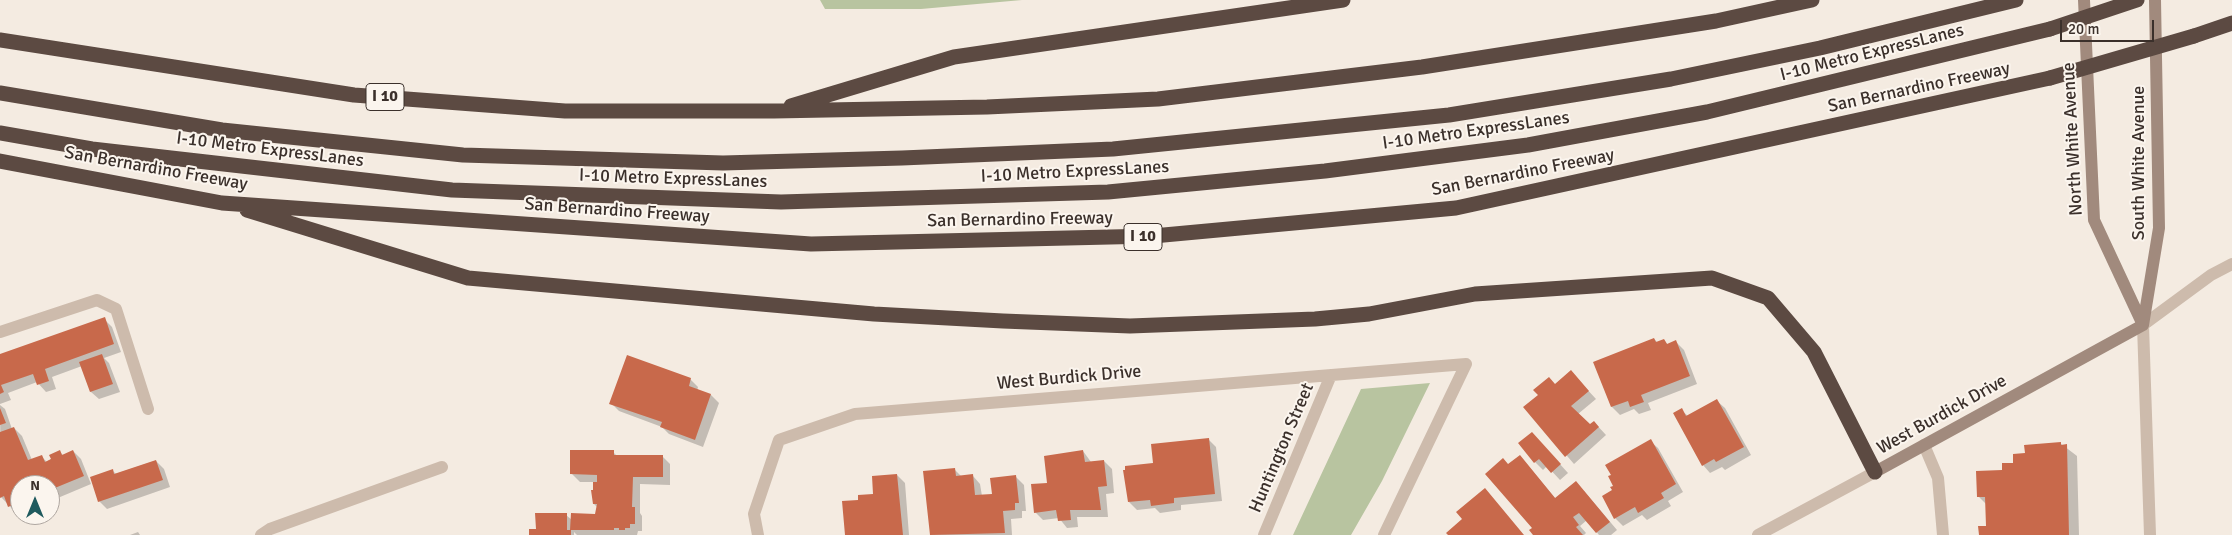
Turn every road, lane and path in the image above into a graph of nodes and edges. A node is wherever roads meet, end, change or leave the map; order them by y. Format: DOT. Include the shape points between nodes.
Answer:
graph roads {
  1 [pos="1343,0"];
  2 [pos="1812,0"];
  3 [pos="2016,0"];
  4 [pos="2084,0"];
  5 [pos="2137,0"];
  6 [pos="2156,0"];
  7 [pos="2232,23"];
  8 [pos="0,40"];
  9 [pos="0,93"];
  10 [pos="774,111"];
  11 [pos="0,133"];
  12 [pos="0,161"];
  13 [pos="222,203"];
  14 [pos="2232,264"];
  15 [pos="2143,325"];
  16 [pos="0,332"];
  17 [pos="1332,375"];
  18 [pos="148,409"];
  19 [pos="1924,445"];
  20 [pos="442,466"];
  21 [pos="1875,472"];
  22 [pos="261,535"];
  23 [pos="758,535"];
  24 [pos="1264,535"];
  25 [pos="1384,535"];
  26 [pos="1758,535"];
  27 [pos="1943,535"];
  28 [pos="2150,535"];
  1 -- 10 [label="highway" via="954,57"];
  2 -- 10 [label="highway, I 10" via="1716,21 1422,67 1158,99 987,107"];
  3 -- 9 [label="highway, I-10 Metro ExpressLanes" via="1671,80 1459,113 1113,149 723,163 463,155 222,130"];
  4 -- 15 [label="main road, North White Avenue" via="2094,220"];
  5 -- 11 [label="highway, I-10 Metro ExpressLanes, bridge" via="2050,29 1707,112 1528,145 1325,171 1108,192 782,202 452,190 92,149"];
  6 -- 15 [label="main road, South White Avenue" via="2159,228"];
  7 -- 13 [label="highway, San Bernardino Freeway / I 10, bridge" via="2050,78 1456,208 1153,236 811,244"];
  8 -- 10 [label="highway, I 10" via="354,95 565,111"];
  12 -- 13 [label="highway, San Bernardino Freeway / I 10"];
  13 -- 21 [label="highway" via="468,278 874,314 1130,326 1315,319 1369,314 1475,294 1712,278 1768,298 1814,352"];
  14 -- 15 [label="street" via="2211,275"];
  15 -- 19 [label="main road, West Burdick Drive"];
  15 -- 28 [label="street, South White Avenue"];
  16 -- 18 [label="street" via="97,300 116,309"];
  17 -- 23 [label="street, West Burdick Drive" via="855,414 779,440 754,514"];
  17 -- 24 [label="street, Huntington Street"];
  17 -- 25 [label="street, West Burdick Drive" via="1466,364"];
  19 -- 21 [label="main road, West Burdick Drive"];
  19 -- 27 [label="street" via="1938,478"];
  20 -- 22 [label="street"];
  21 -- 26 [label="street, West Burdick Drive"];
}
